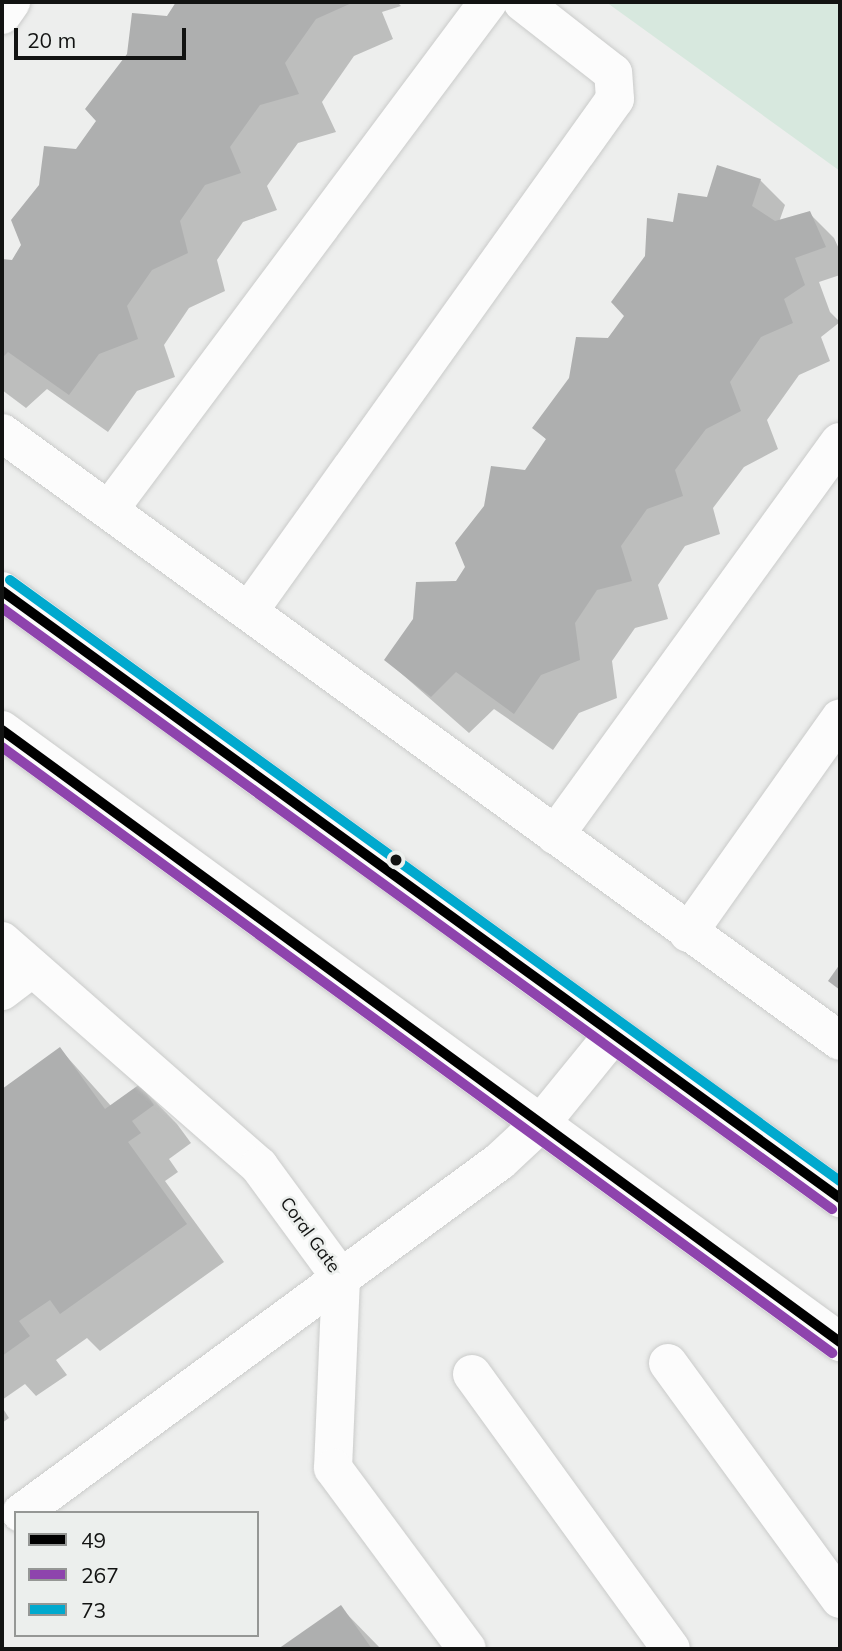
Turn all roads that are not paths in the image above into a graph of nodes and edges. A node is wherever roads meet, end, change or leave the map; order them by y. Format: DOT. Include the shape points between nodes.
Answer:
graph roads {
  1 [pos="11,2"];
  2 [pos="488,2"];
  3 [pos="522,2"];
  4 [pos="2,15"];
  5 [pos="2,433"];
  6 [pos="840,442"];
  7 [pos="108,510"];
  8 [pos="2,591"];
  9 [pos="249,611"];
  10 [pos="840,718"];
  11 [pos="2,730"];
  12 [pos="555,835"];
  13 [pos="688,933"];
  14 [pos="2,942"];
  15 [pos="32,968"];
  16 [pos="2,991"];
  17 [pos="612,1036"];
  18 [pos="840,1041"];
  19 [pos="542,1122"];
  20 [pos="840,1198"];
  21 [pos="341,1278"];
  22 [pos="840,1342"];
  23 [pos="668,1363"];
  24 [pos="472,1374"];
  25 [pos="24,1511"];
  26 [pos="840,1599"];
  27 [pos="467,1649"];
  28 [pos="671,1649"];
  1 -- 4 [label="main road"];
  2 -- 7 [label="main road"];
  3 -- 9 [label="main road" via="613,73 615,99"];
  5 -- 7 [label="main road"];
  6 -- 12 [label="main road"];
  7 -- 9 [label="main road"];
  8 -- 17 [label="main road"];
  9 -- 12 [label="main road"];
  10 -- 13 [label="main road"];
  11 -- 19 [label="main road"];
  12 -- 13 [label="main road"];
  13 -- 18 [label="main road"];
  14 -- 15 [label="main road, Coral Gate"];
  15 -- 16 [label="main road"];
  15 -- 21 [label="main road, Coral Gate" via="259,1166"];
  17 -- 19 [label="main road"];
  17 -- 20 [label="main road"];
  19 -- 21 [label="main road" via="500,1161"];
  19 -- 22 [label="main road"];
  21 -- 25 [label="main road"];
  21 -- 27 [label="main road, Coral Gate" via="333,1468"];
  23 -- 26 [label="main road"];
  24 -- 28 [label="main road"];
}
